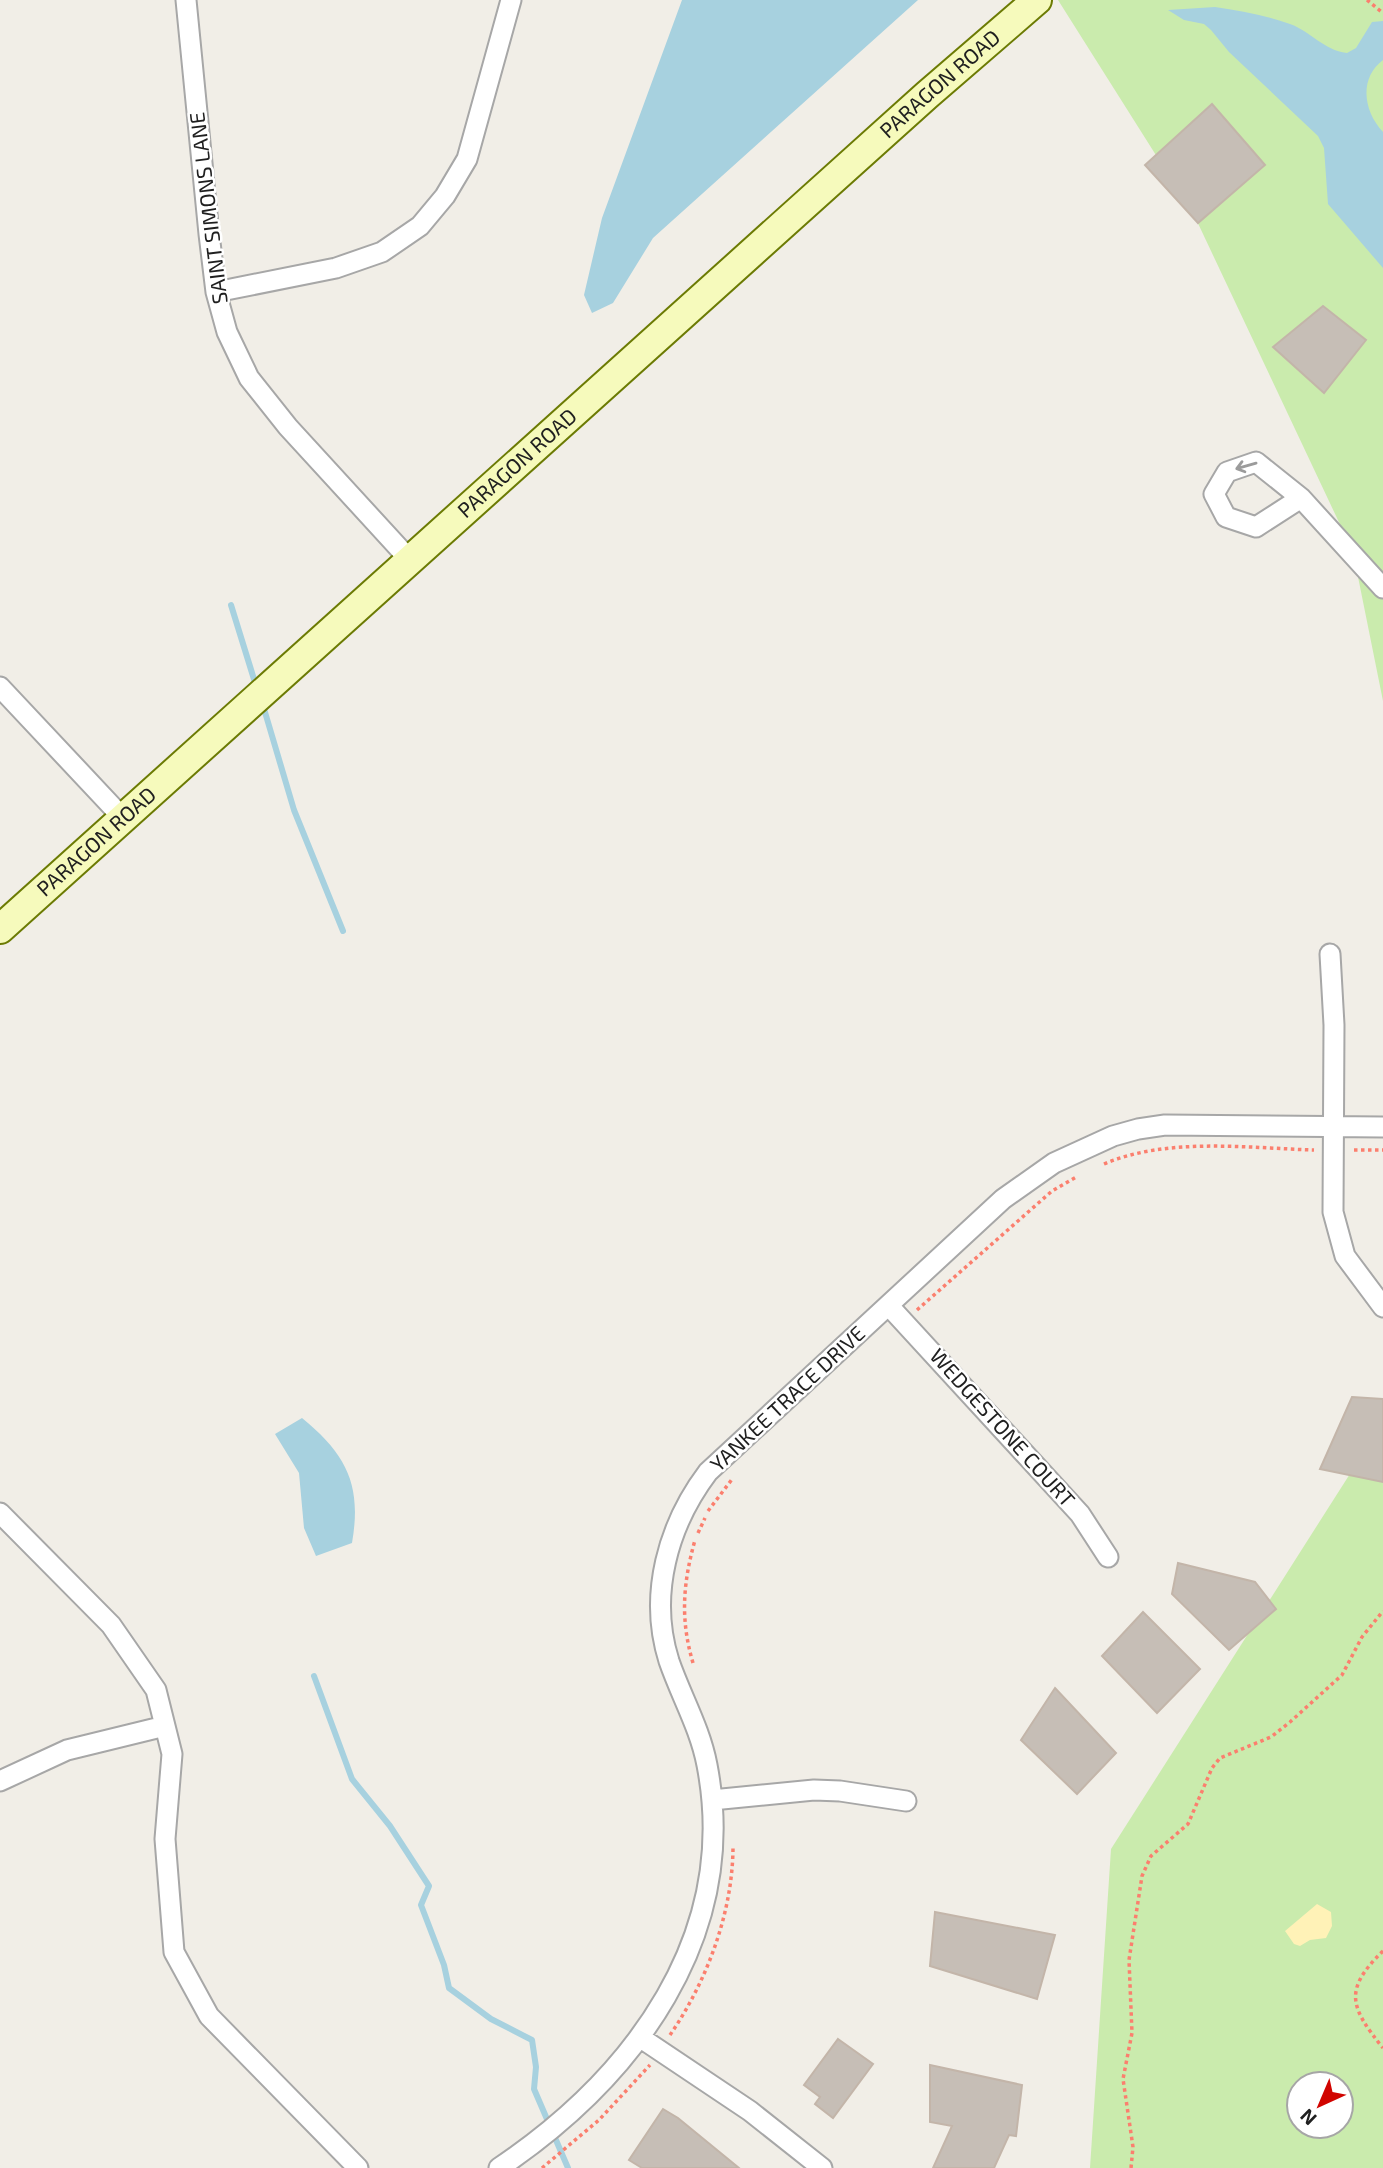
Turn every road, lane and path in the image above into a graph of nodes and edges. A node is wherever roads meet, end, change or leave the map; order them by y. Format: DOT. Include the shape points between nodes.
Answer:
graph roads {
  1 [pos="186,0"];
  2 [pos="510,0"];
  3 [pos="1037,0"];
  4 [pos="1367,0"];
  5 [pos="1383,13"];
  6 [pos="216,292"];
  7 [pos="1301,498"];
  8 [pos="409,559"];
  9 [pos="1383,588"];
  10 [pos="0,687"];
  11 [pos="121,817"];
  12 [pos="0,929"];
  13 [pos="1329,954"];
  14 [pos="1332,1126"];
  15 [pos="1383,1127"];
  16 [pos="1332,1150"];
  17 [pos="1383,1150"];
  18 [pos="1100,1166"];
  19 [pos="1081,1174"];
  20 [pos="889,1306"];
  21 [pos="1383,1307"];
  22 [pos="904,1321"];
  23 [pos="739,1472"];
  24 [pos="0,1513"];
  25 [pos="1108,1558"];
  26 [pos="1383,1611"];
  27 [pos="696,1673"];
  28 [pos="165,1726"];
  29 [pos="0,1781"];
  30 [pos="712,1800"];
  31 [pos="906,1801"];
  32 [pos="733,1837"];
  33 [pos="1383,1951"];
  34 [pos="641,2038"];
  35 [pos="1383,2048"];
  36 [pos="660,2050"];
  37 [pos="358,2168"];
  38 [pos="499,2168"];
  39 [pos="542,2168"];
  40 [pos="822,2168"];
  41 [pos="1131,2168"];
  1 -- 6 [label="street, SAINT SIMONS LANE"];
  2 -- 6 [label="street" via="467,159 420,226 382,252 336,268"];
  3 -- 8 [label="street, PARAGON ROAD"];
  4 -- 5 [label="path"];
  6 -- 8 [label="street, SAINT SIMONS LANE" via="227,332 248,378"];
  7 -- 9 [label="street"];
  8 -- 11 [label="street, PARAGON ROAD"];
  10 -- 11 [label="street"];
  11 -- 12 [label="street, PARAGON ROAD"];
  13 -- 14 [label="street" via="1334,1025"];
  14 -- 15 [label="street, YANKEE TRACE DRIVE"];
  14 -- 16 [label="street"];
  14 -- 20 [label="street, YANKEE TRACE DRIVE" via="1165,1125 1113,1136 1054,1163 1023,1184"];
  16 -- 17 [label="path"];
  16 -- 18 [label="path" via="1190,1147 1150,1151"];
  16 -- 21 [label="street" via="1337,1234 1345,1255"];
  19 -- 22 [label="path" via="1052,1191"];
  20 -- 22 [label="street, WEDGESTONE COURT"];
  20 -- 30 [label="street, YANKEE TRACE DRIVE" via="708,1472 682,1511 668,1548 661,1597 663,1632 669,1660 704,1750"];
  22 -- 25 [label="street, WEDGESTONE COURT" via="1080,1514"];
  23 -- 27 [label="path" via="708,1511 685,1574 682,1611"];
  24 -- 28 [label="street" via="111,1625 156,1690"];
  26 -- 41 [label="path" via="1362,1637 1342,1675 1290,1722 1271,1737 1220,1758 1188,1824 1151,1856 1142,1875 1129,1960 1132,2033 1123,2079 1133,2147"];
  28 -- 29 [label="street" via="67,1750"];
  28 -- 37 [label="street" via="172,1754 165,1839 174,1952 209,2016"];
  30 -- 31 [label="street" via="814,1790"];
  30 -- 34 [label="street, YANKEE TRACE DRIVE" via="710,1864 690,1949"];
  32 -- 36 [label="path" via="730,1888 711,1955 680,2021"];
  33 -- 35 [label="path" via="1357,1981 1355,1996 1364,2024"];
  34 -- 36 [label="street"];
  34 -- 38 [label="street, YANKEE TRACE DRIVE" via="572,2113"];
  36 -- 39 [label="path" via="599,2120"];
  36 -- 40 [label="street" via="750,2110"];
}
